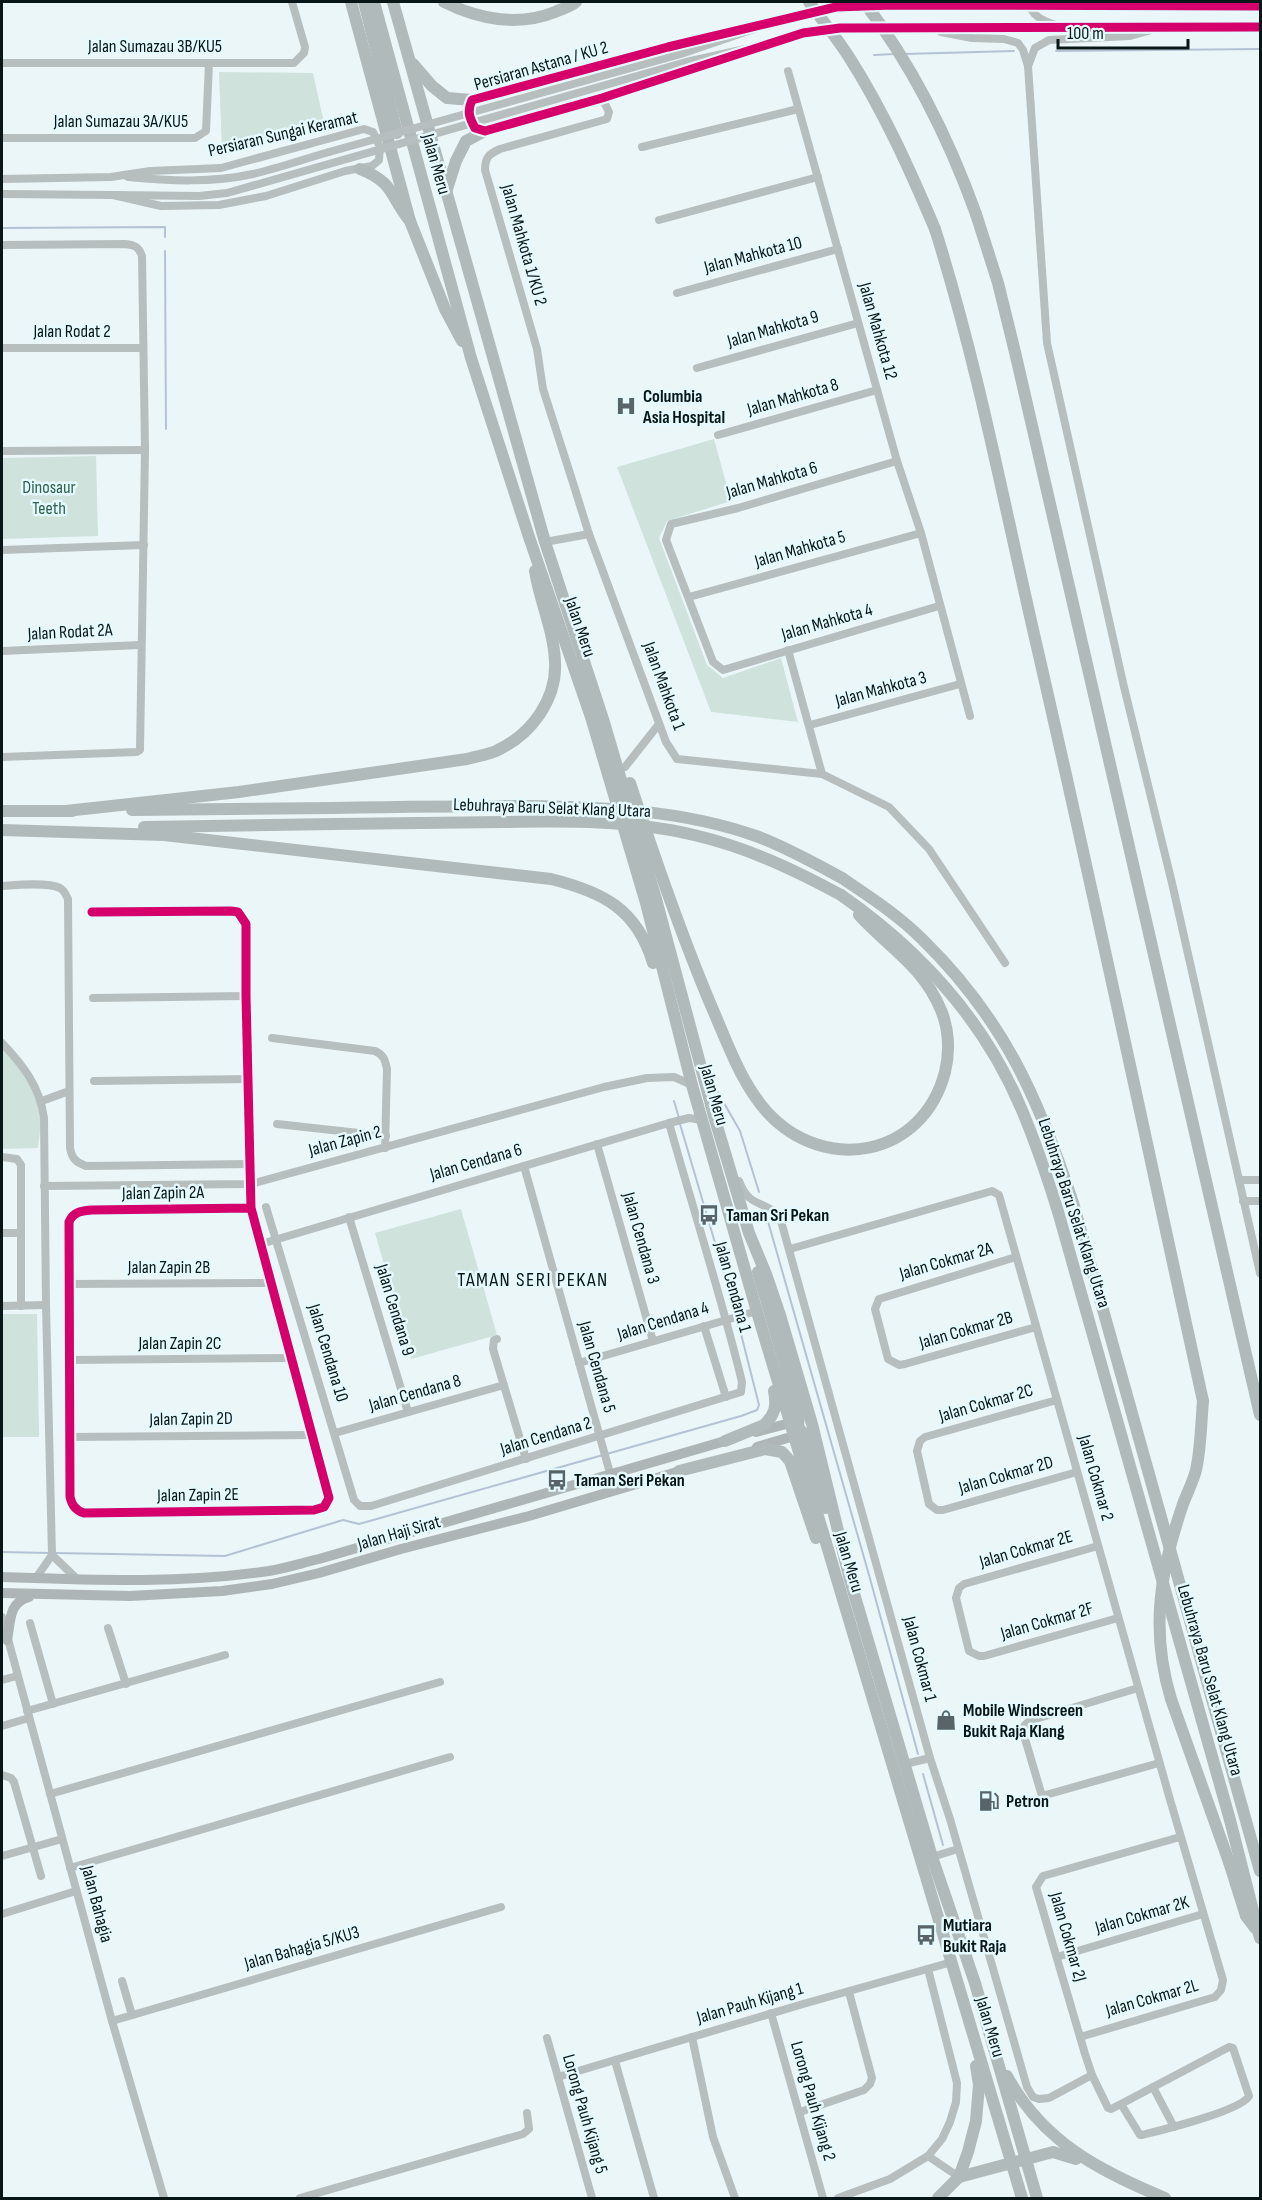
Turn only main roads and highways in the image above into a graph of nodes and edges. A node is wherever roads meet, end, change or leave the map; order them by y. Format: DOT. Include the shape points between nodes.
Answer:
graph roads {
  1 [pos="363,2"];
  2 [pos="393,2"];
  3 [pos="444,2"];
  4 [pos="576,2"];
  5 [pos="809,2"];
  6 [pos="864,2"];
  7 [pos="411,61"];
  8 [pos="472,100"];
  9 [pos="485,130"];
  10 [pos="398,138"];
  11 [pos="360,169"];
  12 [pos="447,189"];
  13 [pos="410,221"];
  14 [pos="471,358"];
  15 [pos="529,537"];
  16 [pos="603,718"];
  17 [pos="2,811"];
  18 [pos="66,811"];
  19 [pos="2,829"];
  20 [pos="841,895"];
  21 [pos="680,1037"];
  22 [pos="708,1118"];
  23 [pos="749,1233"];
  24 [pos="758,1316"];
  25 [pos="1260,1415"];
  26 [pos="794,1428"];
  27 [pos="725,1441"];
  28 [pos="679,1472"];
  29 [pos="2,1578"];
  30 [pos="850,1580"];
  31 [pos="2,1593"];
  32 [pos="35,1595"];
  33 [pos="841,1598"];
  34 [pos="4,1635"];
  35 [pos="1260,1871"];
  36 [pos="1260,1936"];
  37 [pos="971,2026"];
  38 [pos="995,2053"];
  39 [pos="1026,2160"];
  40 [pos="1012,2163"];
  41 [pos="1111,2174"];
  42 [pos="959,2177"];
  43 [pos="938,2199"];
  44 [pos="1022,2199"];
  45 [pos="1037,2199"];
  46 [pos="1165,2199"];
  1 -- 10 [label="highway, Jalan Meru"];
  1 -- 13 [label="highway" via="375,93"];
  1 -- 14 [label="highway, Jalan Meru"];
  2 -- 7 [label="highway, Jalan Meru"];
  3 -- 4 [label="highway" via="480,17 519,20 544,16"];
  5 -- 36 [label="highway, bridge" via="848,55 906,159 935,229 968,346 1203,1401 1196,1470 1162,1586 1158,1620 1164,1677 1246,1916"];
  6 -- 25 [label="highway, bridge" via="915,80 958,168 995,274"];
  7 -- 8 [label="highway" via="447,98"];
  7 -- 12 [label="highway, Jalan Meru"];
  9 -- 12 [label="highway" via="466,141"];
  11 -- 13 [label="highway" via="387,185"];
  12 -- 16 [label="highway, Jalan Meru" via="545,542"];
  13 -- 14 [label="highway" via="445,309"];
  14 -- 15 [label="highway, Jalan Meru"];
  15 -- 18 [label="highway" via="555,662 553,686 545,707 526,732 497,751 467,759 239,792"];
  15 -- 21 [label="highway, Jalan Meru" via="595,728"];
  16 -- 20 [label="highway" via="625,767 679,928 746,1082 766,1111 795,1136 813,1145 848,1150 879,1145 913,1126 925,1114 943,1081 948,1045 942,1012 920,974"];
  16 -- 22 [label="highway, Jalan Meru" via="656,899"];
  17 -- 18 [label="highway, Lebuhraya Baru Selat Klang Utara"];
  18 -- 35 [label="highway, Lebuhraya Baru Selat Klang Utara, bridge" via="588,807 666,813 756,836 800,855 842,878 914,931 986,1012 1034,1097 1055,1150"];
  19 -- 20 [label="highway, Lebuhraya Baru Selat Klang Utara, bridge" via="542,822 626,825 702,837 757,854"];
  19 -- 21 [label="highway" via="164,835 522,875 579,886 621,909 647,943"];
  20 -- 36 [label="highway, Lebuhraya Baru Selat Klang Utara" via="878,921 944,984 988,1045 1021,1106 1059,1215"];
  21 -- 22 [label="highway, Jalan Meru" via="692,1085"];
  22 -- 23 [label="highway, Jalan Meru"];
  22 -- 24 [label="highway, Jalan Meru"];
  23 -- 26 [label="highway" via="799,1413"];
  23 -- 30 [label="highway, Jalan Meru" via="770,1284 808,1413"];
  24 -- 26 [label="highway, Jalan Meru"];
  24 -- 27 [label="highway" via="776,1404 774,1414 764,1425"];
  26 -- 27 [label="main road, Jalan Haji Sirat"];
  26 -- 28 [label="main road, Jalan Haji Sirat"];
  26 -- 30 [label="highway" via="803,1434"];
  26 -- 33 [label="highway, Jalan Meru"];
  27 -- 29 [label="main road, Jalan Haji Sirat" via="271,1571 132,1581"];
  28 -- 32 [label="main road, Jalan Haji Sirat" via="272,1584 222,1591"];
  28 -- 33 [label="highway" via="765,1449 782,1452 790,1461 808,1520"];
  30 -- 38 [label="highway, Jalan Meru"];
  31 -- 32 [label="main road, Jalan Haji Sirat"];
  32 -- 34 [label="main road" via="20,1599 13,1606"];
  33 -- 37 [label="highway, Jalan Meru"];
  37 -- 40 [label="highway, Jalan Meru"];
  37 -- 42 [label="highway" via="979,2085 976,2121"];
  38 -- 39 [label="highway, Jalan Meru"];
  38 -- 41 [label="highway" via="1023,2102 1050,2134"];
  39 -- 40 [label="highway"];
  39 -- 41 [label="highway" via="1053,2152"];
  39 -- 45 [label="highway, Jalan Meru"];
  40 -- 42 [label="highway"];
  40 -- 44 [label="highway, Jalan Meru"];
  41 -- 46 [label="highway"];
  42 -- 43 [label="highway"];
}
